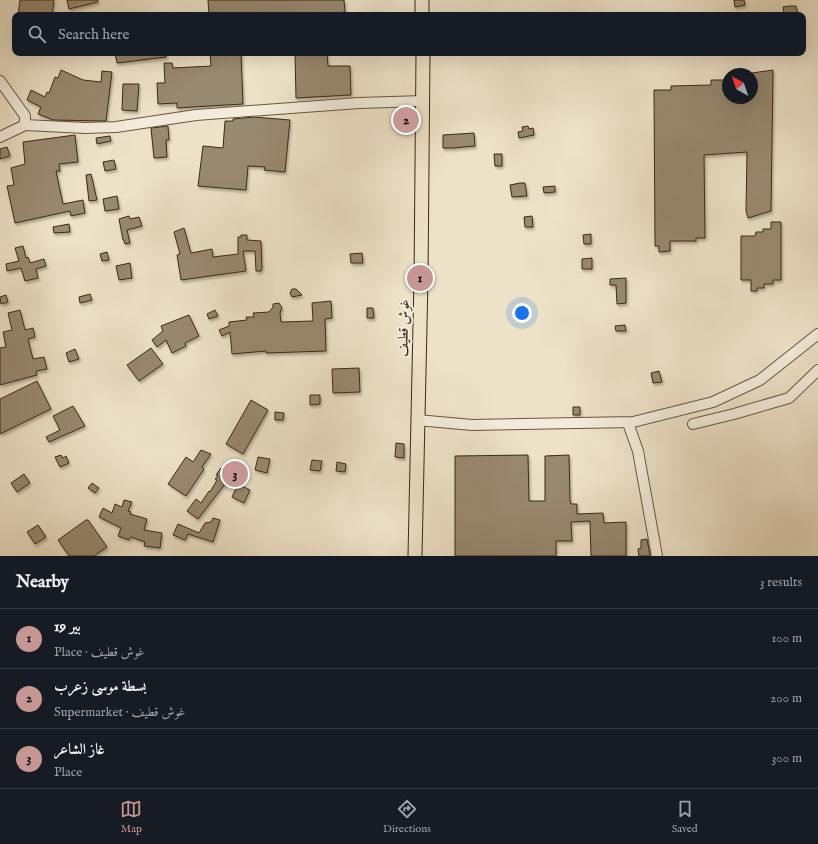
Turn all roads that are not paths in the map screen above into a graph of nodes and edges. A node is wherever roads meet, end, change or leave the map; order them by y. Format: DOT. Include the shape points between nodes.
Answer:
graph roads {
  1 [pos="422,0"];
  2 [pos="422,12"];
  3 [pos="423,56"];
  4 [pos="0,81"];
  5 [pos="423,101"];
  6 [pos="25,125"];
  7 [pos="0,137"];
  8 [pos="816,337"];
  9 [pos="818,370"];
  10 [pos="417,420"];
  11 [pos="628,423"];
  12 [pos="693,424"];
  13 [pos="415,556"];
  14 [pos="657,556"];
  1 -- 2 [label="main road"];
  3 -- 5 [label="main road, غوش قطيف"];
  4 -- 6 [label="street" via="25,116"];
  5 -- 6 [label="street" via="196,115 116,127"];
  5 -- 10 [label="main road, غوش قطيف"];
  6 -- 7 [label="street"];
  8 -- 11 [label="street" via="760,380 712,402"];
  9 -- 12 [label="street" via="789,398"];
  10 -- 11 [label="street" via="472,425"];
  10 -- 13 [label="main road, غوش قطيف"];
  11 -- 14 [label="street" via="638,450"];
}
